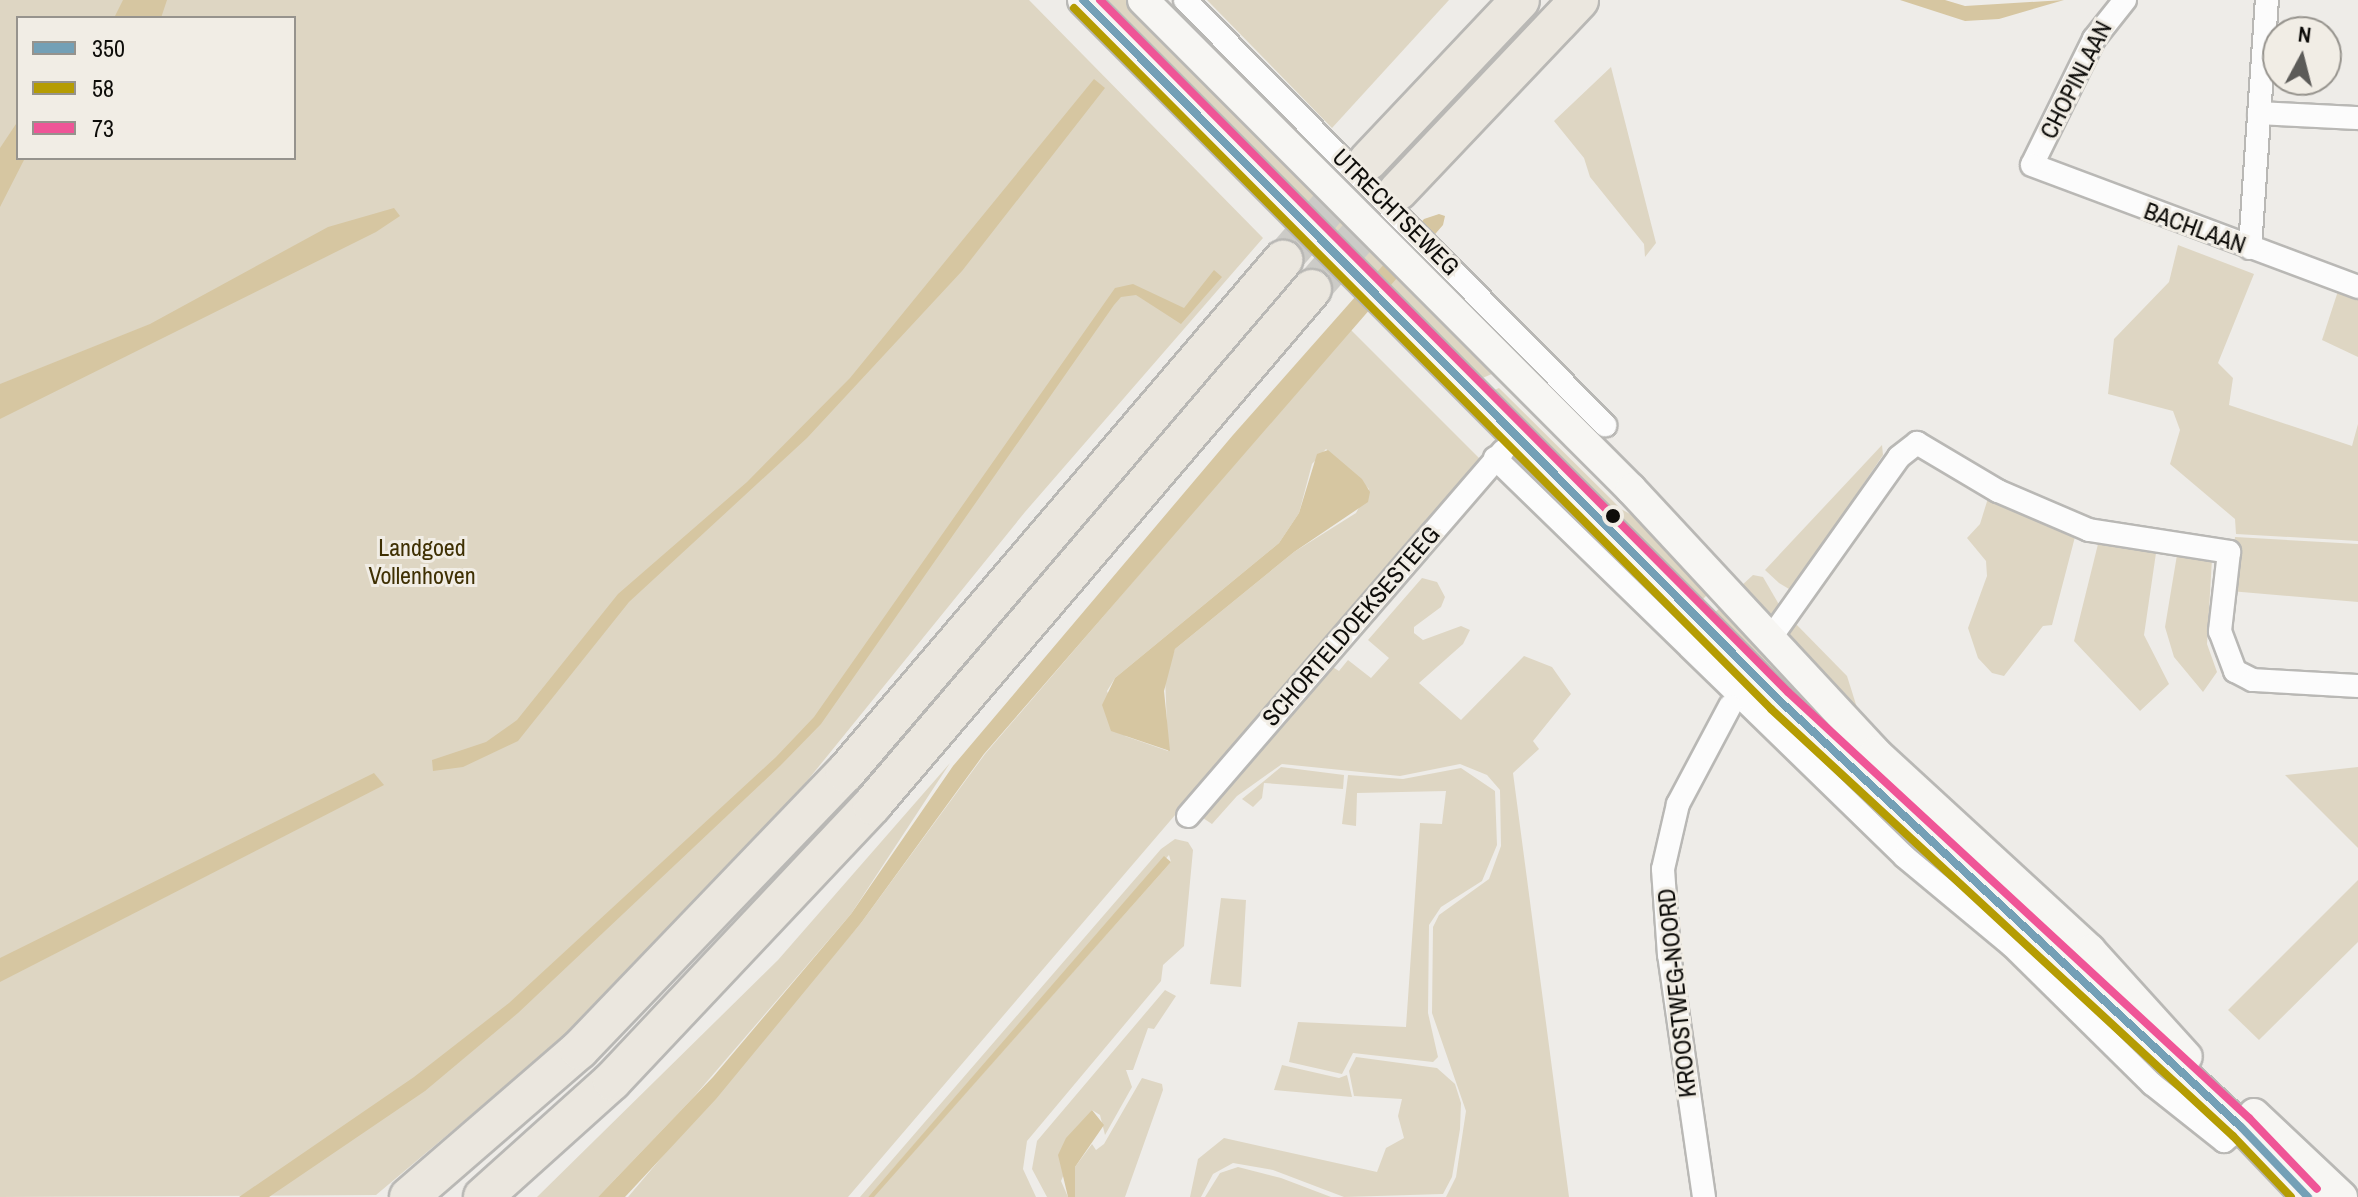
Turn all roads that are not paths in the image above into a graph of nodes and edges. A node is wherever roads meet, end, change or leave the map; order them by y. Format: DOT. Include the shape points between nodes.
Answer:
graph roads {
  1 [pos="1083,0"];
  2 [pos="1143,0"];
  3 [pos="1185,0"];
  4 [pos="1520,0"];
  5 [pos="1579,0"];
  6 [pos="2125,0"];
  7 [pos="2267,0"];
  8 [pos="2259,113"];
  9 [pos="2358,118"];
  10 [pos="1368,161"];
  11 [pos="2032,165"];
  12 [pos="1398,191"];
  13 [pos="2250,248"];
  14 [pos="1283,260"];
  15 [pos="2358,287"];
  16 [pos="1312,289"];
  17 [pos="1511,369"];
  18 [pos="1475,399"];
  19 [pos="1605,425"];
  20 [pos="1505,449"];
  21 [pos="1772,636"];
  22 [pos="1807,674"];
  23 [pos="2358,686"];
  24 [pos="1780,701"];
  25 [pos="1730,706"];
  26 [pos="1188,816"];
  27 [pos="1915,847"];
  28 [pos="2080,960"];
  29 [pos="2241,1127"];
  30 [pos="409,1197"];
  31 [pos="483,1197"];
  32 [pos="1704,1197"];
  33 [pos="2308,1197"];
  34 [pos="2342,1197"];
  1 -- 18 [label="main road, UTRECHTSEWEG"];
  2 -- 17 [label="main road, UTRECHTSEWEG"];
  3 -- 19 [label="street, UTRECHTSEWEG"];
  4 -- 10 [label="highway"];
  5 -- 12 [label="highway"];
  6 -- 11 [label="street, CHOPINLAAN" via="2094,39"];
  7 -- 8 [label="street"];
  8 -- 9 [label="street"];
  8 -- 13 [label="street"];
  11 -- 13 [label="street, BACHLAAN"];
  13 -- 15 [label="street, BACHLAAN"];
  14 -- 30 [label="highway" via="834,784 579,1050"];
  16 -- 31 [label="highway" via="872,805 612,1081"];
  17 -- 18 [label="main road" via="1490,380"];
  17 -- 21 [label="main road, UTRECHTSEWEG"];
  18 -- 20 [label="main road, UTRECHTSEWEG"];
  20 -- 24 [label="main road, UTRECHTSEWEG"];
  20 -- 26 [label="street, SCHORTELDOEKSESTEEG"];
  20 -- 27 [label="street, UTRECHTSEWEG"];
  21 -- 22 [label="main road, UTRECHTSEWEG"];
  21 -- 23 [label="street" via="1899,457 1917,443 1998,491 2077,525 2166,546 2229,552 2220,631 2235,671 2253,680"];
  22 -- 24 [label="main road"];
  22 -- 28 [label="main road, UTRECHTSEWEG" via="1875,752"];
  24 -- 27 [label="main road, UTRECHTSEWEG"];
  25 -- 32 [label="street, KROOSTWEG-NOORD" via="1678,804 1663,869 1670,970"];
  27 -- 28 [label="main road, UTRECHTSEWEG"];
  27 -- 29 [label="street, UTRECHTSEWEG" via="2204,1128 2224,1141"];
  28 -- 29 [label="main road, UTRECHTSEWEG"];
  28 -- 34 [label="main road, UTRECHTSEWEG"];
  29 -- 33 [label="main road, UTRECHTSEWEG"];
}
